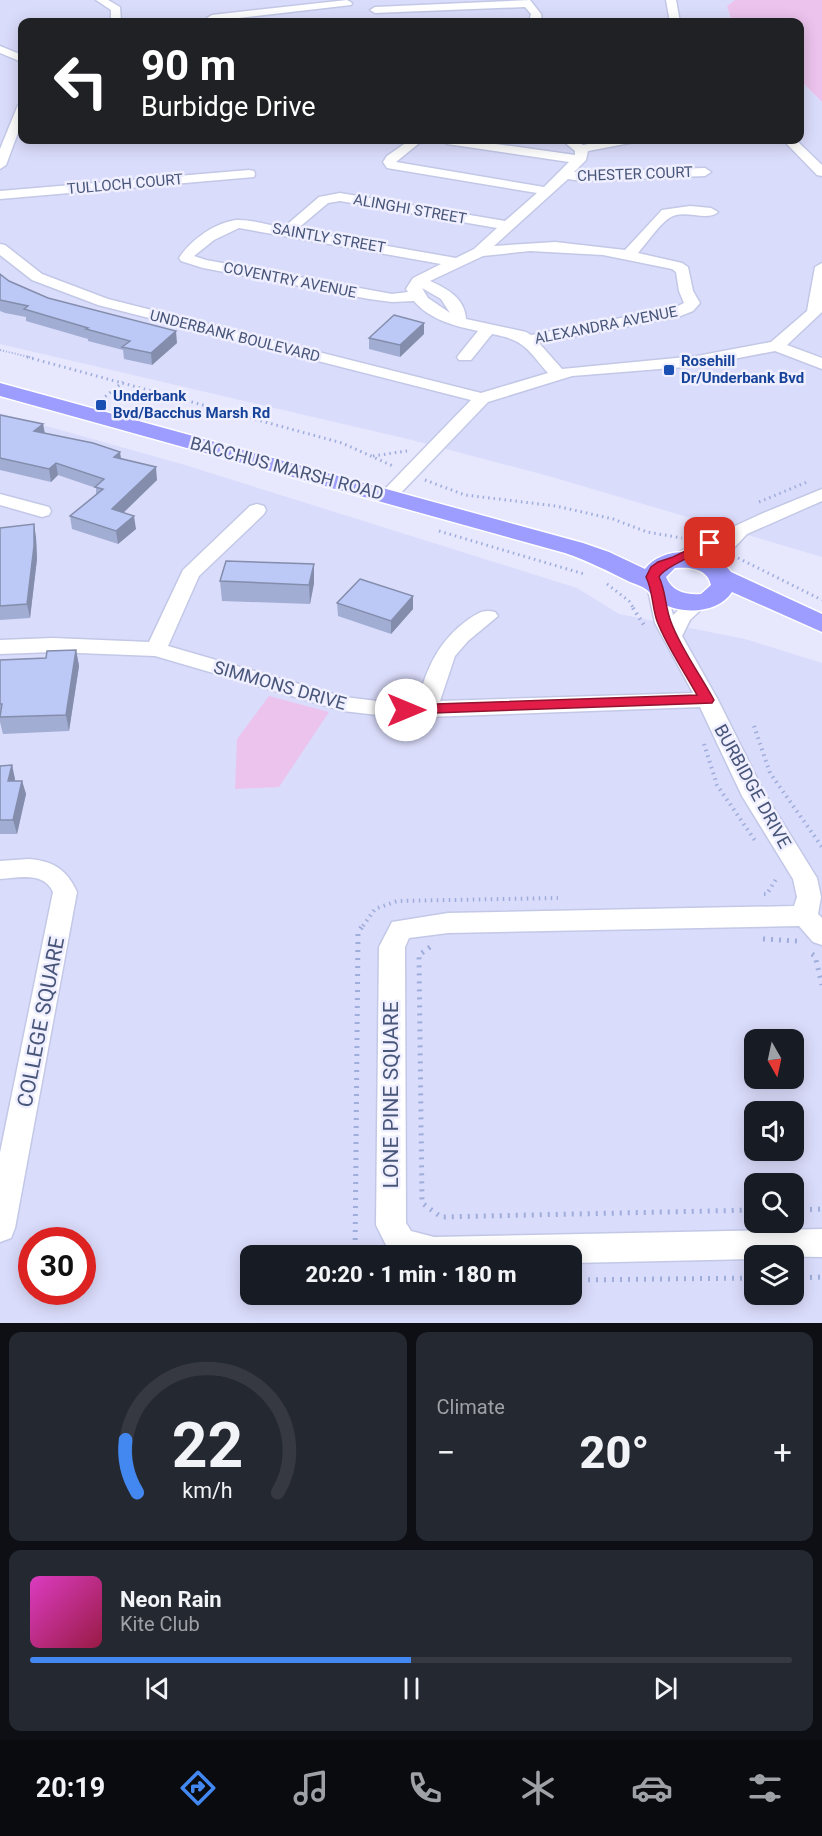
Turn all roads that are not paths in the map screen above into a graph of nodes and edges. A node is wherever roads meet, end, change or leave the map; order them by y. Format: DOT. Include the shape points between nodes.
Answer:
graph roads {
  1 [pos="101,0"];
  2 [pos="331,0"];
  3 [pos="671,0"];
  4 [pos="527,2"];
  5 [pos="347,3"];
  6 [pos="455,3"];
  7 [pos="375,10"];
  8 [pos="465,15"];
  9 [pos="116,18"];
  10 [pos="219,18"];
  11 [pos="387,18"];
  12 [pos="537,18"];
  13 [pos="674,18"];
  14 [pos="0,49"];
  15 [pos="18,57"];
  16 [pos="18,118"];
  17 [pos="412,144"];
  18 [pos="485,144"];
  19 [pos="571,144"];
  20 [pos="613,144"];
  21 [pos="793,144"];
  22 [pos="580,154"];
  23 [pos="0,165"];
  24 [pos="705,172"];
  25 [pos="822,172"];
  26 [pos="249,174"];
  27 [pos="565,175"];
  28 [pos="546,191"];
  29 [pos="0,195"];
  30 [pos="711,212"];
  31 [pos="508,226"];
  32 [pos="287,231"];
  33 [pos="202,243"];
  34 [pos="479,252"];
  35 [pos="3,254"];
  36 [pos="629,254"];
  37 [pos="460,263"];
  38 [pos="822,267"];
  39 [pos="418,289"];
  40 [pos="488,329"];
  41 [pos="535,339"];
  42 [pos="776,346"];
  43 [pos="465,357"];
  44 [pos="822,364"];
  45 [pos="565,373"];
  46 [pos="0,389"];
  47 [pos="482,398"];
  48 [pos="822,494"];
  49 [pos="388,496"];
  50 [pos="0,499"];
  51 [pos="257,510"];
  52 [pos="42,511"];
  53 [pos="574,548"];
  54 [pos="675,560"];
  55 [pos="718,560"];
  56 [pos="656,587"];
  57 [pos="704,601"];
  58 [pos="817,614"];
  59 [pos="488,616"];
  60 [pos="672,636"];
  61 [pos="0,647"];
  62 [pos="156,649"];
  63 [pos="707,700"];
  64 [pos="427,710"];
  65 [pos="0,870"];
  66 [pos="812,934"];
  67 [pos="0,1227"];
  68 [pos="822,1243"];
  1 -- 9 [label="street" via="116,9"];
  2 -- 5 [label="street"];
  3 -- 13 [label="street"];
  4 -- 6 [label="street"];
  4 -- 12 [label="street"];
  5 -- 7 [label="street"];
  5 -- 10 [label="street"];
  6 -- 7 [label="street"];
  6 -- 8 [label="street"];
  7 -- 11 [label="street"];
  14 -- 15 [label="street"];
  16 -- 23 [label="street"];
  17 -- 28 [label="street" via="389,162 395,167"];
  18 -- 22 [label="street"];
  19 -- 22 [label="street"];
  20 -- 22 [label="street"];
  21 -- 25 [label="street"];
  22 -- 27 [label="street"];
  24 -- 27 [label="street, CHESTER COURT"];
  26 -- 29 [label="street, TULLOCH COURT"];
  27 -- 28 [label="street"];
  28 -- 31 [label="street"];
  30 -- 36 [label="street" via="667,213"];
  31 -- 32 [label="street, ALINGHI STREET" via="340,197 324,200"];
  31 -- 34 [label="street"];
  32 -- 33 [label="street, SAINTLY STREET" via="238,224"];
  32 -- 37 [label="street, SAINTLY STREET"];
  33 -- 39 [label="street, COVENTRY AVENUE" via="186,258 369,295 392,298"];
  34 -- 36 [label="street, ALEXANDRA AVENUE" via="551,245"];
  34 -- 37 [label="street"];
  35 -- 47 [label="street, UNDERBANK BOULEVARD" via="37,277 103,302"];
  36 -- 41 [label="street, ALEXANDRA AVENUE" via="683,270 692,303 688,308"];
  37 -- 39 [label="street"];
  38 -- 42 [label="street" via="814,312"];
  39 -- 40 [label="street" via="438,314"];
  40 -- 41 [label="street"];
  40 -- 43 [label="street"];
  41 -- 45 [label="street"];
  42 -- 44 [label="street"];
  42 -- 45 [label="street" via="698,361"];
  45 -- 47 [label="street"];
  46 -- 49 [label="main road, BACCHUS MARSH ROAD"];
  47 -- 49 [label="street"];
  48 -- 55 [label="street" via="738,532"];
  49 -- 53 [label="main road, BACCHUS MARSH ROAD"];
  50 -- 52 [label="street"];
  51 -- 62 [label="street" via="189,574"];
  53 -- 54 [label="main road, BACCHUS MARSH ROAD"];
  53 -- 56 [label="main road, BACCHUS MARSH ROAD" via="600,557"];
  54 -- 55 [label="main road, BACCHUS MARSH ROAD"];
  54 -- 56 [label="main road" via="656,570"];
  55 -- 57 [label="main road" via="722,591"];
  55 -- 58 [label="main road"];
  56 -- 57 [label="main road, BACCHUS MARSH ROAD" via="677,600"];
  56 -- 60 [label="street, BURBIDGE DRIVE"];
  57 -- 58 [label="main road"];
  57 -- 60 [label="street" via="675,624"];
  59 -- 64 [label="street" via="460,634 446,650"];
  60 -- 63 [label="street, BURBIDGE DRIVE"];
  61 -- 62 [label="street, SIMMONS DRIVE"];
  62 -- 64 [label="street, SIMMONS DRIVE" via="343,704"];
  63 -- 64 [label="street, SIMMONS DRIVE"];
  63 -- 66 [label="street, BURBIDGE DRIVE" via="754,796 805,878"];
  65 -- 67 [label="street, COLLEGE SQUARE" via="40,869 54,873 65,892"];
  66 -- 68 [label="street, LONE PINE SQUARE" via="448,923 401,929 392,947 391,1225 401,1243 434,1251"];
}
